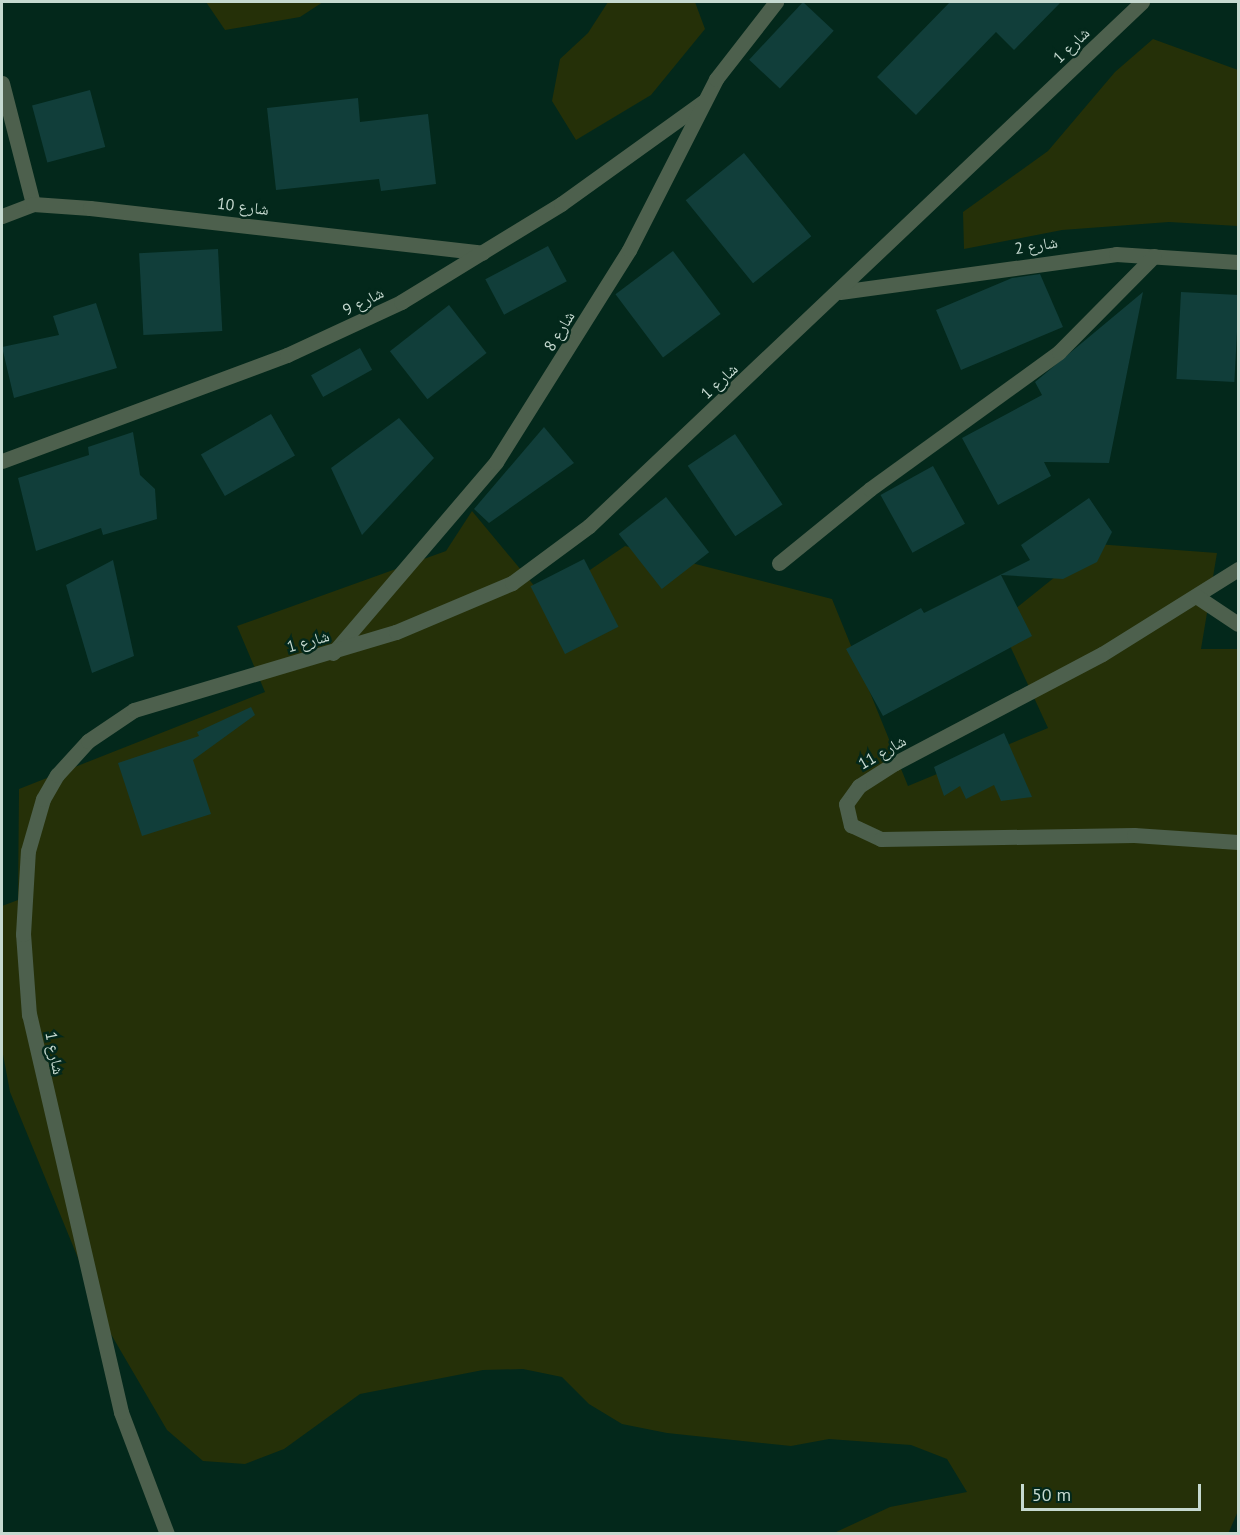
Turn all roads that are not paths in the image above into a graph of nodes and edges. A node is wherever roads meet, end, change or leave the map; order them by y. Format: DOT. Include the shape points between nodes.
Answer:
graph roads {
  1 [pos="776,2"];
  2 [pos="1142,2"];
  3 [pos="2,83"];
  4 [pos="703,102"];
  5 [pos="33,204"];
  6 [pos="2,216"];
  7 [pos="482,254"];
  8 [pos="1154,256"];
  9 [pos="1239,262"];
  10 [pos="840,292"];
  11 [pos="2,460"];
  12 [pos="779,563"];
  13 [pos="1239,569"];
  14 [pos="1196,596"];
  15 [pos="1239,624"];
  16 [pos="333,653"];
  17 [pos="1239,842"];
  18 [pos="167,1533"];
  1 -- 4 [label="street, شارع 8"];
  2 -- 10 [label="street, شارع 1"];
  3 -- 5 [label="street"];
  4 -- 7 [label="street, شارع 9"];
  4 -- 16 [label="street, شارع 8" via="629,250 496,462"];
  5 -- 6 [label="street, شارع 10"];
  5 -- 7 [label="street, شارع 10" via="367,236"];
  7 -- 11 [label="street, شارع 9" via="339,334"];
  8 -- 9 [label="street, شارع 2"];
  8 -- 10 [label="street, شارع 2" via="1067,258"];
  8 -- 12 [label="street" via="1059,352 870,489"];
  10 -- 16 [label="street, شارع 1" via="590,526 512,583 463,608"];
  13 -- 14 [label="street, شارع 11"];
  14 -- 15 [label="street"];
  14 -- 17 [label="street, شارع 11" via="1011,705 895,763 851,794 847,815 863,834 880,839 1134,835"];
  16 -- 18 [label="street, شارع 1" via="173,695 111,724 57,775 43,799 28,851 26,981 53,1134 121,1412"];
}
